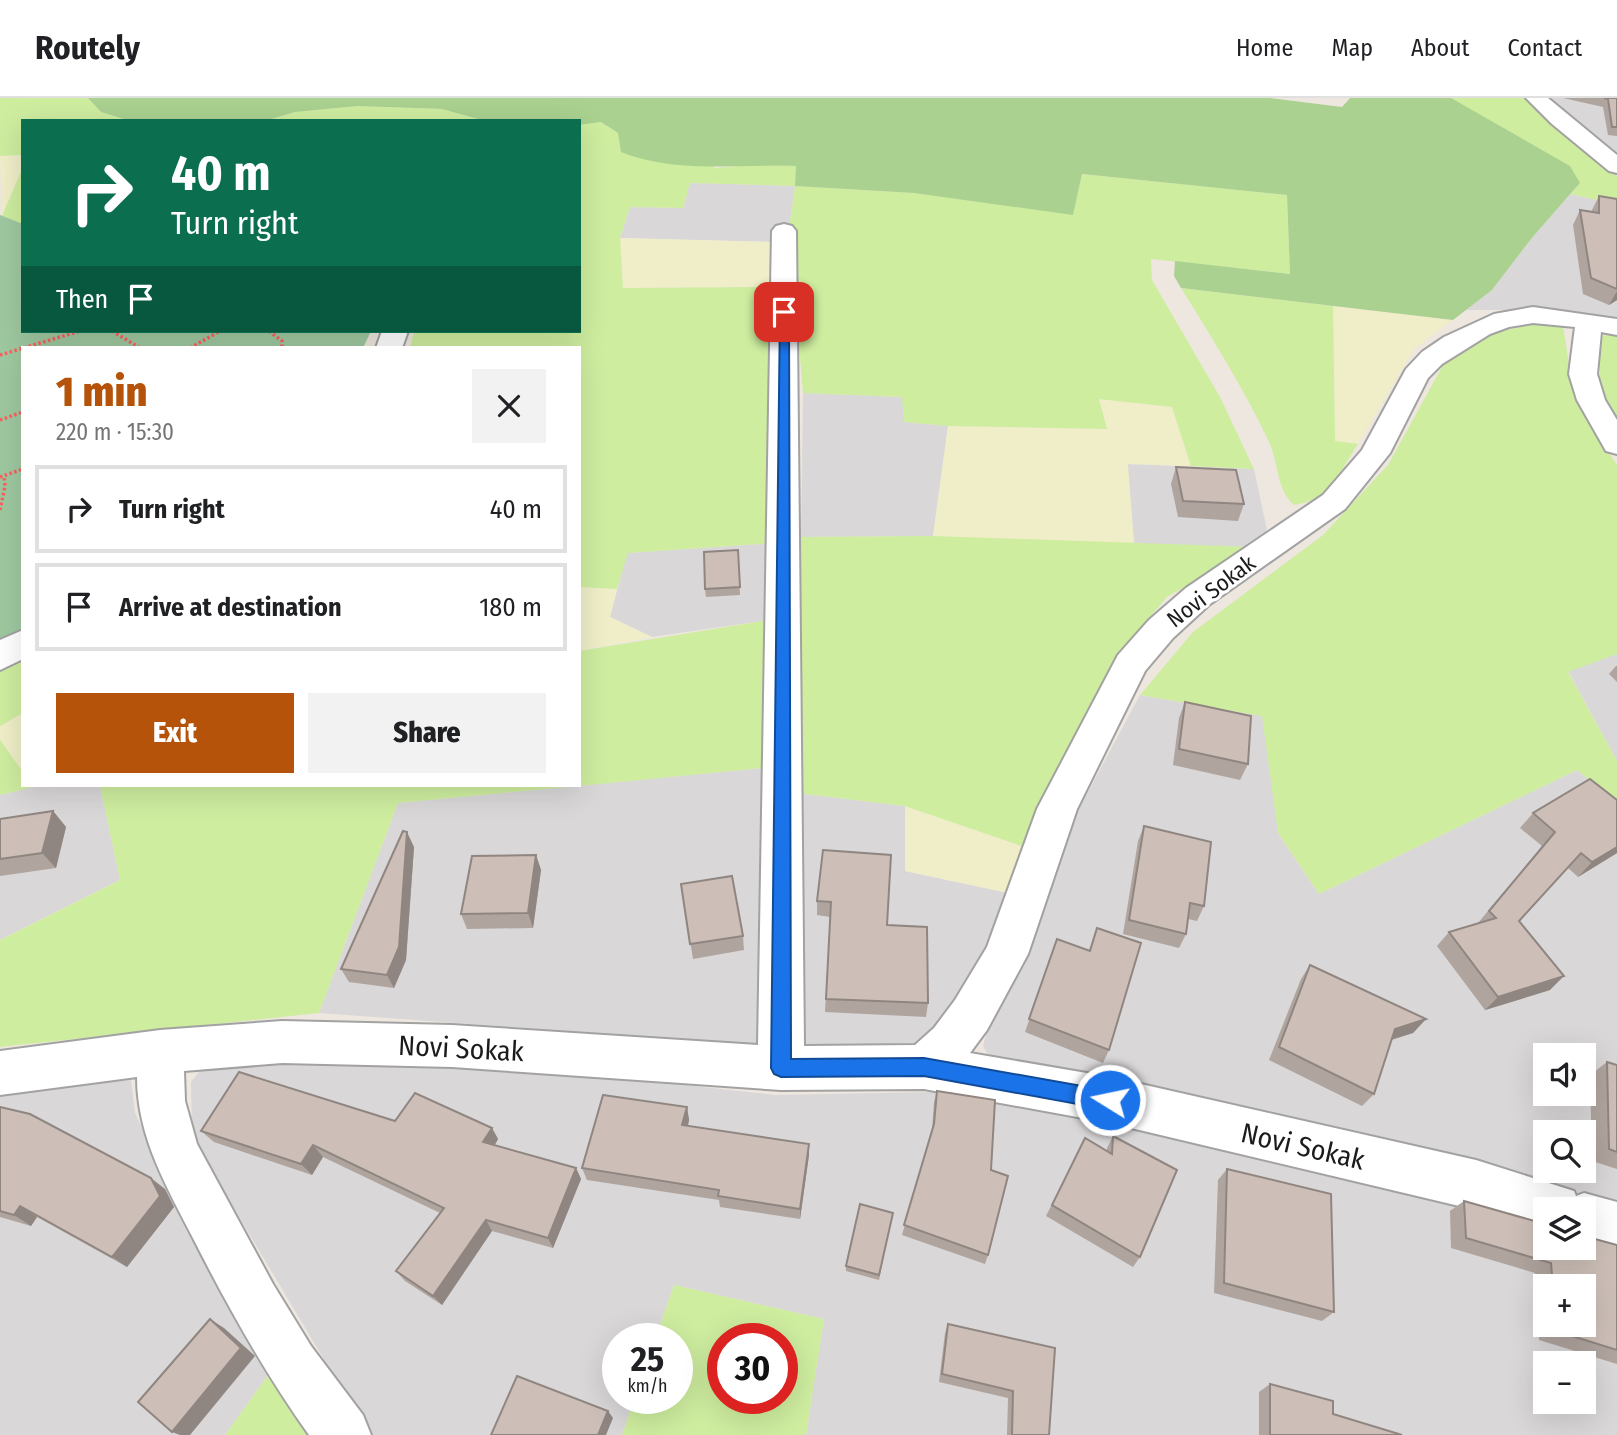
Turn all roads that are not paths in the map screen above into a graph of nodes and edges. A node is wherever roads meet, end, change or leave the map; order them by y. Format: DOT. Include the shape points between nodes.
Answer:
graph roads {
  1 [pos="1536,98"];
  2 [pos="1617,166"];
  3 [pos="783,231"];
  4 [pos="1603,324"];
  5 [pos="1617,446"];
  6 [pos="21,643"];
  7 [pos="0,657"];
  8 [pos="160,1052"];
  9 [pos="924,1067"];
  10 [pos="781,1068"];
  11 [pos="0,1073"];
  12 [pos="1533,1202"];
  13 [pos="1596,1221"];
  14 [pos="1617,1227"];
  15 [pos="343,1435"];
  1 -- 2 [label="street"];
  3 -- 10 [label="street"];
  4 -- 5 [label="street" via="1583,374 1591,400"];
  4 -- 9 [label="street, Novi Sokak" via="1533,315 1503,320 1432,358 1416,376 1375,453 1335,502 1198,596 1161,629 1131,664 1057,809 1006,954 971,1015"];
  6 -- 7 [label="street"];
  8 -- 10 [label="street, Novi Sokak" via="282,1042 364,1043"];
  8 -- 11 [label="street, Novi Sokak"];
  8 -- 15 [label="street" via="161,1101 178,1157 254,1303 292,1366"];
  9 -- 10 [label="street, Novi Sokak"];
  9 -- 12 [label="street, Novi Sokak" via="1110,1100"];
  13 -- 14 [label="street"];
}
